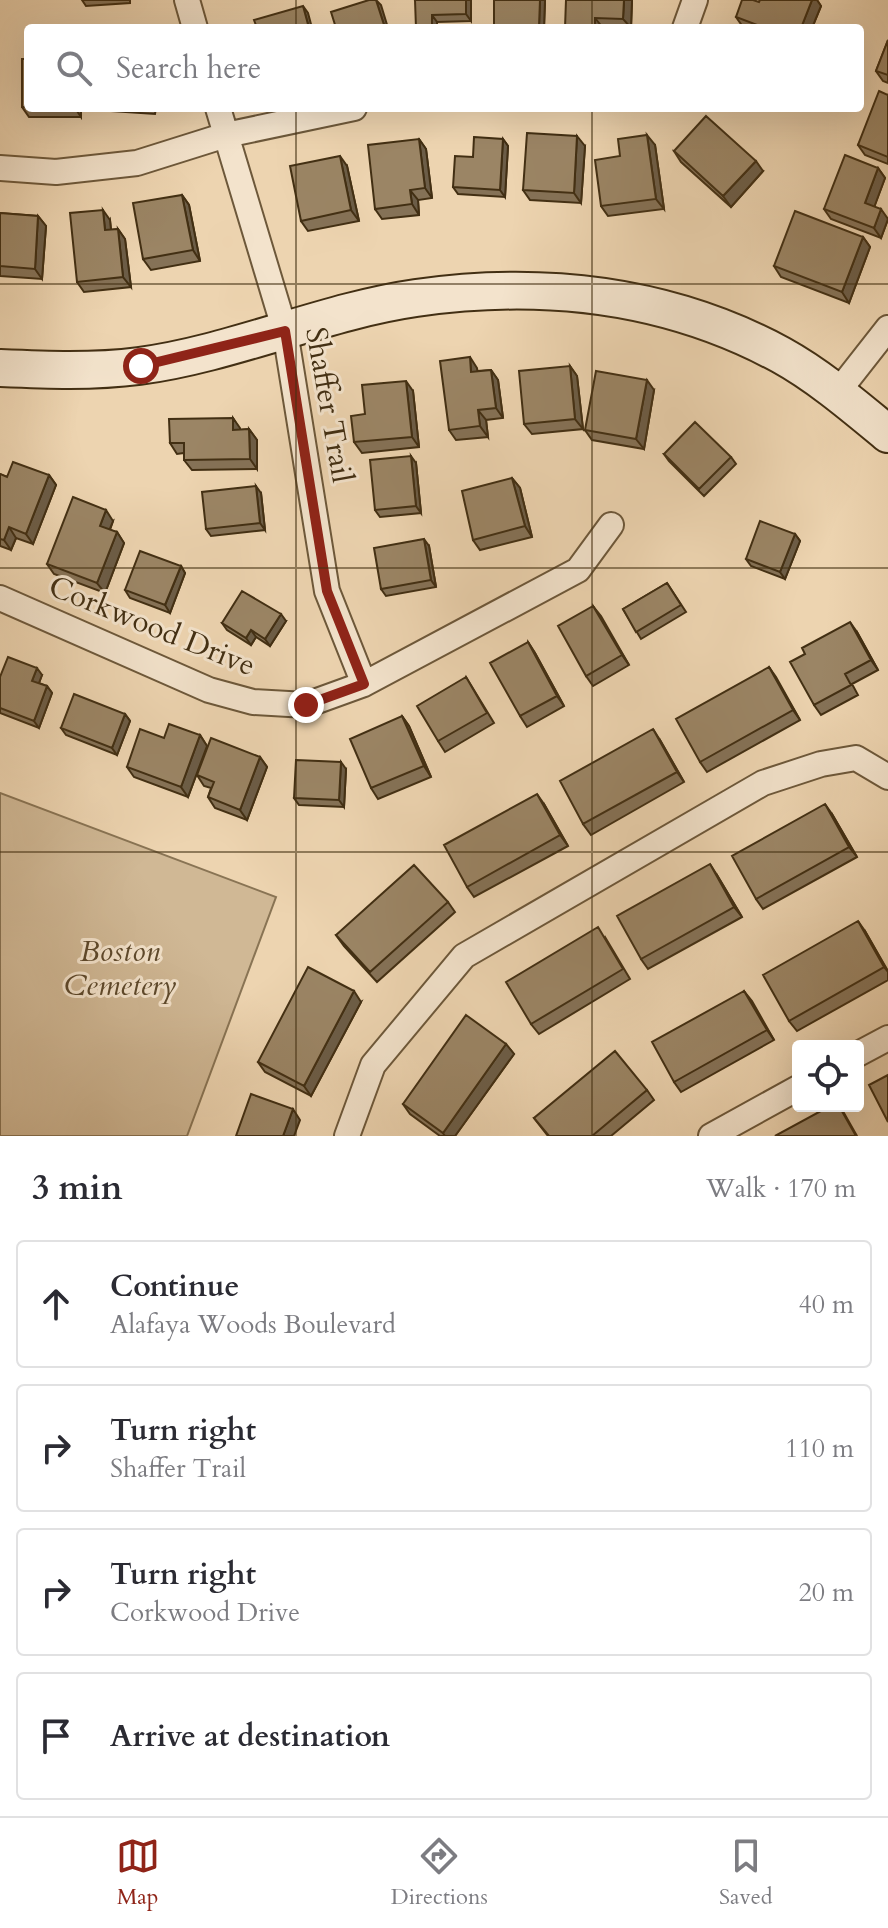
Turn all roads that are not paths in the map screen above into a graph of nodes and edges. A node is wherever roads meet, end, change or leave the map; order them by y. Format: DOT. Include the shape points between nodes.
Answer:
graph roads {
  1 [pos="187,0"];
  2 [pos="695,0"];
  3 [pos="194,24"];
  4 [pos="686,24"];
  5 [pos="219,112"];
  6 [pos="335,112"];
  7 [pos="226,135"];
  8 [pos="0,168"];
  9 [pos="888,328"];
  10 [pos="285,331"];
  11 [pos="0,368"];
  12 [pos="837,393"];
  13 [pos="888,434"];
  14 [pos="611,525"];
  15 [pos="0,598"];
  16 [pos="364,684"];
  17 [pos="888,777"];
  18 [pos="888,1038"];
  19 [pos="864,1051"];
  20 [pos="792,1091"];
  21 [pos="347,1136"];
  22 [pos="711,1136"];
  1 -- 3 [label="street"];
  2 -- 4 [label="street"];
  5 -- 7 [label="street, Shaffer Trail"];
  6 -- 7 [label="street"];
  7 -- 8 [label="street" via="137,163 56,172"];
  7 -- 10 [label="street, Shaffer Trail"];
  9 -- 12 [label="street"];
  10 -- 11 [label="street" via="141,366"];
  10 -- 12 [label="street" via="415,298 529,289 609,295 721,326 783,356"];
  10 -- 16 [label="street, Shaffer Trail" via="327,591"];
  12 -- 13 [label="street"];
  14 -- 16 [label="street, Corkwood Drive" via="578,570"];
  15 -- 16 [label="street, Corkwood Drive" via="209,690 253,702 306,705"];
  17 -- 21 [label="street" via="856,758 763,783 464,956 373,1065"];
  18 -- 19 [label="street"];
  20 -- 22 [label="street"];
}
